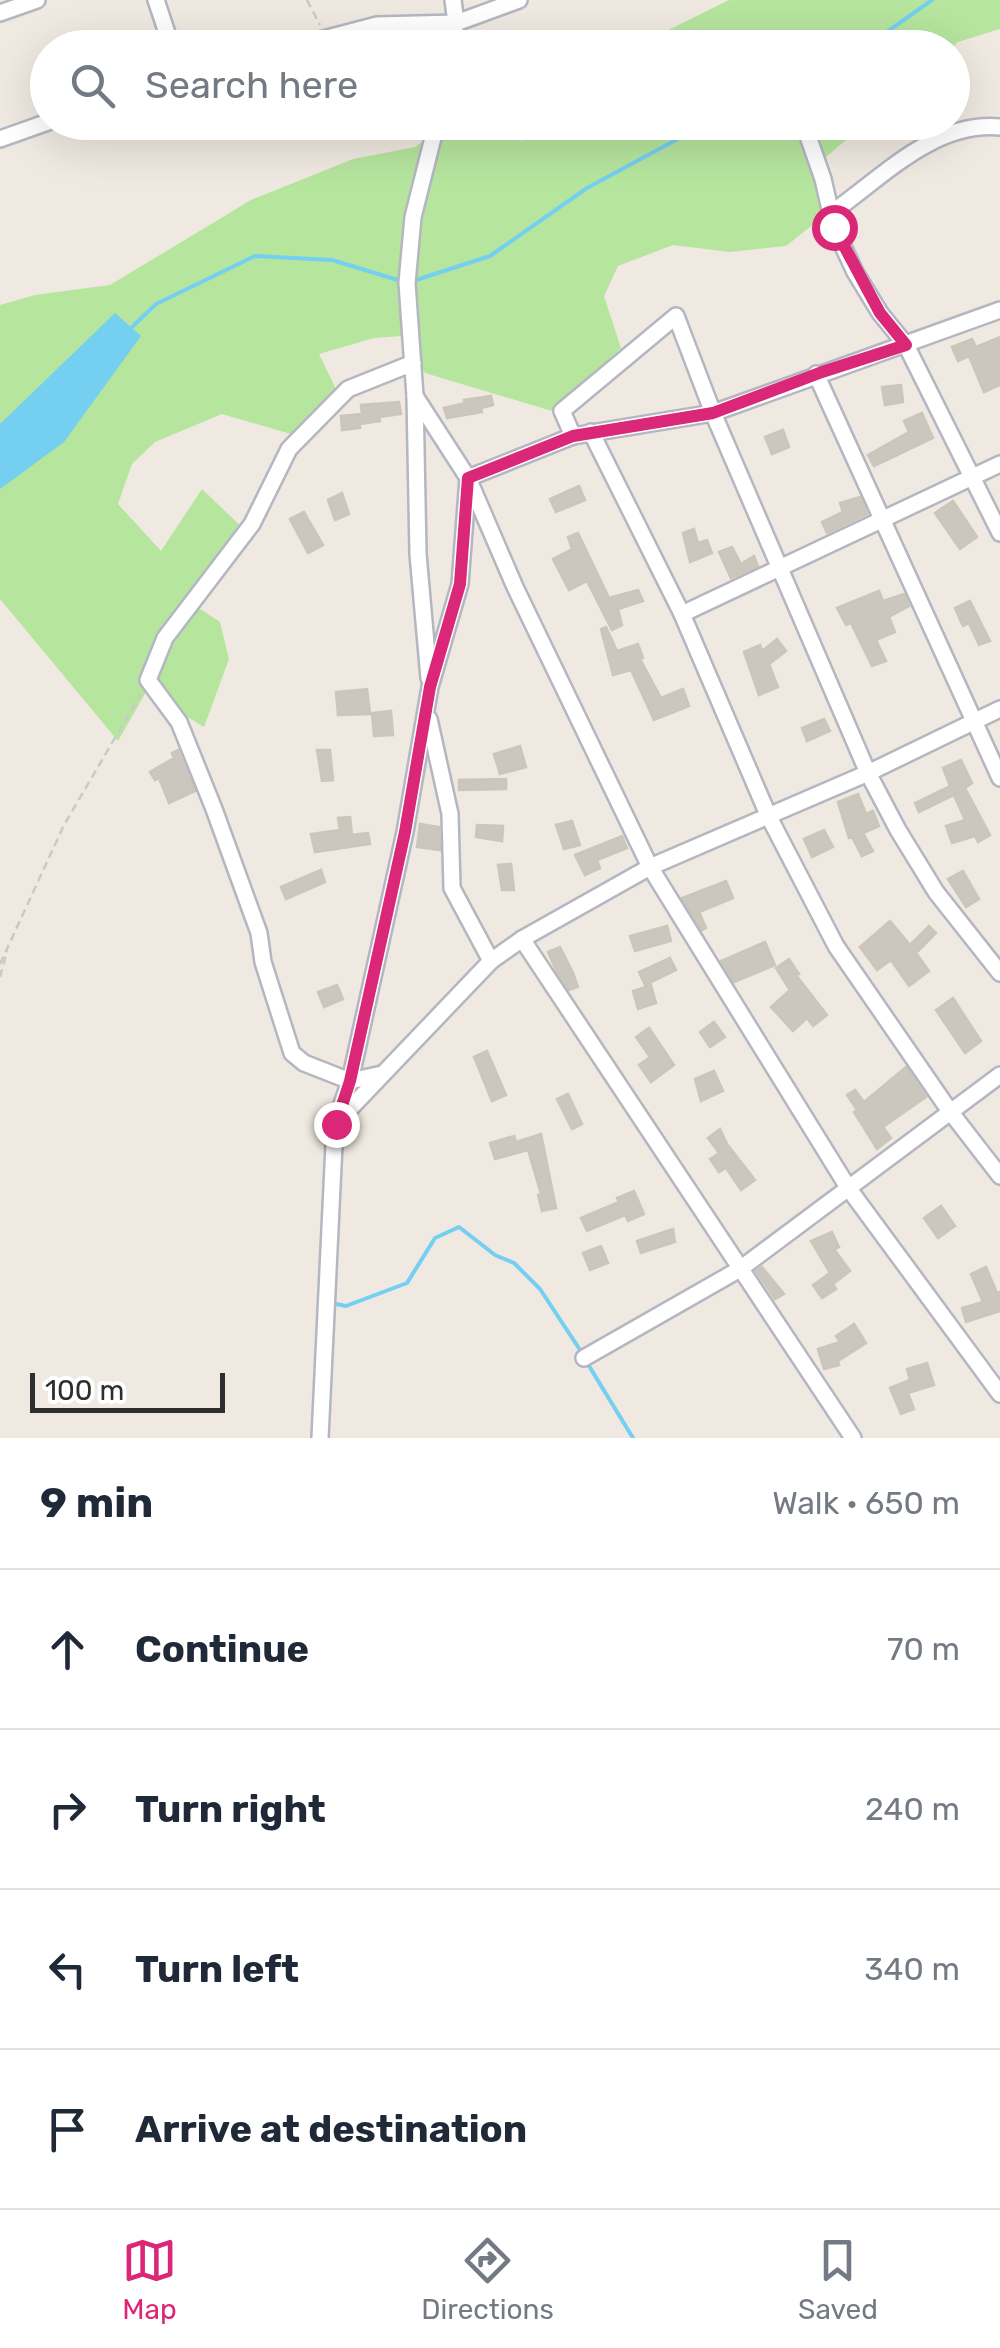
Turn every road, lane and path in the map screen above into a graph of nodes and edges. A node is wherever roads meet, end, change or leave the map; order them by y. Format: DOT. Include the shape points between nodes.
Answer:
graph roads {
  1 [pos="37,0"];
  2 [pos="156,0"];
  3 [pos="307,0"];
  4 [pos="453,0"];
  5 [pos="519,0"];
  6 [pos="8,7"];
  7 [pos="456,24"];
  8 [pos="166,30"];
  9 [pos="322,30"];
  10 [pos="357,30"];
  11 [pos="455,30"];
  12 [pos="1000,127"];
  13 [pos="30,128"];
  14 [pos="970,129"];
  15 [pos="0,139"];
  16 [pos="432,140"];
  17 [pos="810,140"];
  18 [pos="933,140"];
  19 [pos="830,214"];
  20 [pos="1000,310"];
  21 [pos="906,345"];
  22 [pos="413,363"];
  23 [pos="816,374"];
  24 [pos="415,396"];
  25 [pos="713,413"];
  26 [pos="591,432"];
  27 [pos="573,436"];
  28 [pos="1000,464"];
  29 [pos="468,478"];
  30 [pos="972,478"];
  31 [pos="882,518"];
  32 [pos="1000,532"];
  33 [pos="780,569"];
  34 [pos="682,614"];
  35 [pos="148,680"];
  36 [pos="430,687"];
  37 [pos="1000,709"];
  38 [pos="427,710"];
  39 [pos="974,722"];
  40 [pos="868,773"];
  41 [pos="1000,778"];
  42 [pos="769,817"];
  43 [pos="650,867"];
  44 [pos="522,939"];
  45 [pos="10,940"];
  46 [pos="491,961"];
  47 [pos="0,964"];
  48 [pos="1000,973"];
  49 [pos="0,976"];
  50 [pos="382,1074"];
  51 [pos="1000,1075"];
  52 [pos="350,1081"];
  53 [pos="949,1110"];
  54 [pos="336,1124"];
  55 [pos="1000,1176"];
  56 [pos="848,1188"];
  57 [pos="740,1268"];
  58 [pos="584,1358"];
  59 [pos="1000,1394"];
  60 [pos="320,1438"];
  61 [pos="852,1438"];
  1 -- 6 [label="street"];
  2 -- 8 [label="street"];
  3 -- 9 [label="path"];
  4 -- 7 [label="street"];
  5 -- 7 [label="street"];
  7 -- 10 [label="street"];
  7 -- 11 [label="street"];
  12 -- 14 [label="street"];
  13 -- 15 [label="street"];
  16 -- 22 [label="street" via="413,217 407,283"];
  17 -- 19 [label="street"];
  18 -- 19 [label="street"];
  19 -- 21 [label="street" via="855,272"];
  20 -- 21 [label="street"];
  21 -- 23 [label="street"];
  21 -- 30 [label="street"];
  22 -- 24 [label="street"];
  22 -- 35 [label="street" via="348,389 289,449 252,524 165,638"];
  23 -- 25 [label="street"];
  23 -- 31 [label="street"];
  24 -- 29 [label="street"];
  24 -- 36 [label="street" via="418,554"];
  25 -- 26 [label="street"];
  25 -- 27 [label="street" via="676,316 562,410"];
  25 -- 33 [label="street"];
  26 -- 27 [label="street"];
  26 -- 34 [label="street"];
  27 -- 29 [label="street"];
  28 -- 30 [label="street"];
  29 -- 36 [label="street" via="460,584"];
  29 -- 43 [label="street"];
  30 -- 31 [label="street"];
  30 -- 32 [label="street"];
  31 -- 33 [label="street"];
  31 -- 39 [label="street"];
  33 -- 34 [label="street"];
  33 -- 40 [label="street"];
  34 -- 42 [label="street"];
  35 -- 45 [label="path" via="64,825"];
  35 -- 52 [label="street" via="179,722 214,810 259,933 292,1053"];
  36 -- 38 [label="street"];
  37 -- 39 [label="street"];
  38 -- 46 [label="street" via="450,814 452,888"];
  38 -- 52 [label="street"];
  39 -- 40 [label="street"];
  39 -- 41 [label="street"];
  40 -- 42 [label="street"];
  40 -- 48 [label="street" via="936,892"];
  42 -- 43 [label="street"];
  42 -- 53 [label="street" via="836,946"];
  43 -- 44 [label="street"];
  43 -- 56 [label="street"];
  44 -- 46 [label="street"];
  44 -- 57 [label="street"];
  45 -- 47 [label="path"];
  45 -- 49 [label="path"];
  46 -- 50 [label="street"];
  50 -- 52 [label="street"];
  50 -- 54 [label="street"];
  51 -- 53 [label="street"];
  52 -- 54 [label="street"];
  53 -- 55 [label="street"];
  53 -- 56 [label="street"];
  54 -- 60 [label="street"];
  56 -- 57 [label="street"];
  56 -- 59 [label="street"];
  57 -- 58 [label="street"];
  57 -- 61 [label="street"];
}
